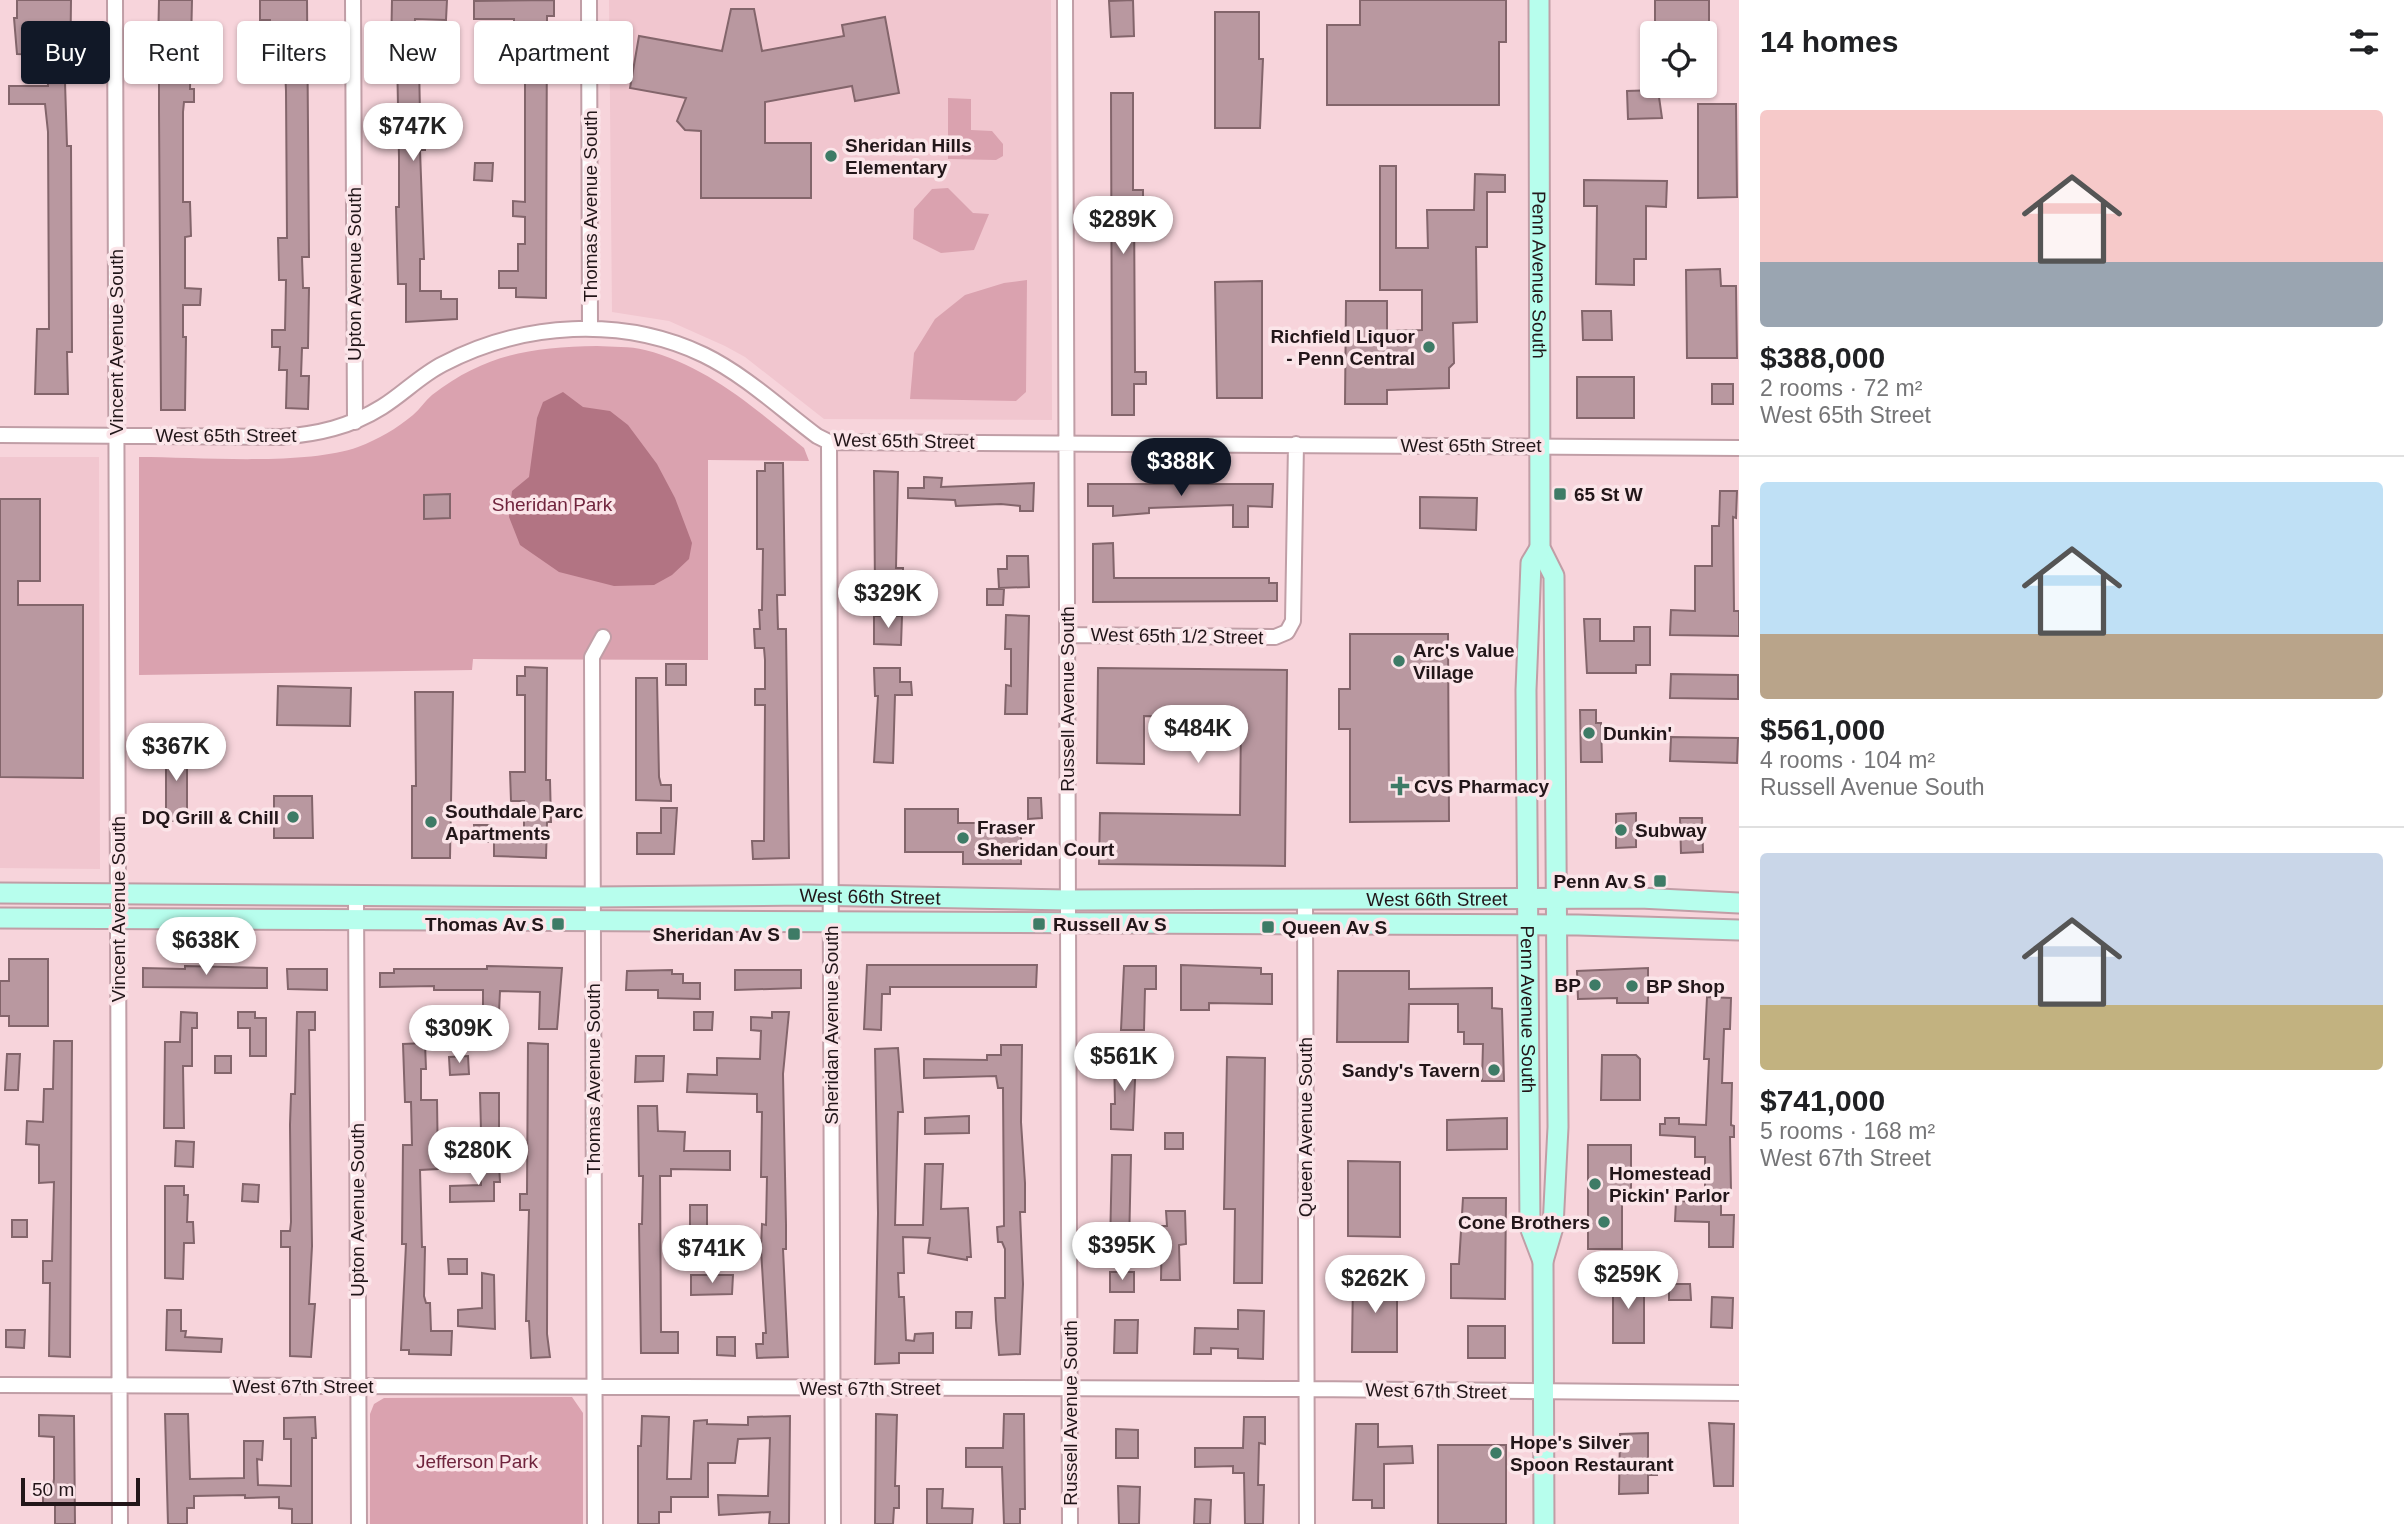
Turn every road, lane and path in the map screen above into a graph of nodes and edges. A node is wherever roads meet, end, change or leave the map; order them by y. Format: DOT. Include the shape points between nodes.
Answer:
graph roads {
  1 [pos="115,0"];
  2 [pos="353,0"];
  3 [pos="589,0"];
  4 [pos="1065,0"];
  5 [pos="1539,0"];
  6 [pos="590,328"];
  7 [pos="355,422"];
  8 [pos="0,435"];
  9 [pos="116,436"];
  10 [pos="830,442"];
  11 [pos="1066,442"];
  12 [pos="1296,444"];
  13 [pos="1540,446"];
  14 [pos="1739,448"];
  15 [pos="1541,548"];
  16 [pos="1067,635"];
  17 [pos="603,638"];
  18 [pos="0,893"];
  19 [pos="118,894"];
  20 [pos="831,895"];
  21 [pos="356,896"];
  22 [pos="593,897"];
  23 [pos="1305,897"];
  24 [pos="1556,897"];
  25 [pos="1525,899"];
  26 [pos="1068,900"];
  27 [pos="1739,903"];
  28 [pos="0,918"];
  29 [pos="118,918"];
  30 [pos="356,919"];
  31 [pos="593,920"];
  32 [pos="1068,922"];
  33 [pos="831,923"];
  34 [pos="1304,925"];
  35 [pos="1556,925"];
  36 [pos="1526,927"];
  37 [pos="1739,930"];
  38 [pos="1543,1261"];
  39 [pos="0,1385"];
  40 [pos="120,1386"];
  41 [pos="358,1386"];
  42 [pos="594,1387"];
  43 [pos="833,1388"];
  44 [pos="1069,1388"];
  45 [pos="1306,1389"];
  46 [pos="1544,1392"];
  47 [pos="1739,1394"];
  48 [pos="120,1524"];
  49 [pos="359,1524"];
  50 [pos="595,1524"];
  51 [pos="833,1524"];
  52 [pos="1070,1524"];
  53 [pos="1307,1524"];
  54 [pos="1544,1524"];
  1 -- 9 [label="street, Vincent Avenue South"];
  2 -- 7 [label="street, Upton Avenue South"];
  3 -- 6 [label="street, Thomas Avenue South"];
  4 -- 11 [label="street, Russell Avenue South"];
  5 -- 13 [label="main road, Penn Avenue South"];
  6 -- 7 [label="street, West 65th Street" via="534,332 480,346 440,365"];
  6 -- 10 [label="street, West 65th Street" via="661,337 705,356"];
  7 -- 9 [label="street, West 65th Street" via="319,433 281,437"];
  8 -- 9 [label="street, West 65th Street"];
  9 -- 19 [label="street, Vincent Avenue South"];
  10 -- 11 [label="street, West 65th Street"];
  10 -- 20 [label="street, Sheridan Avenue South"];
  11 -- 12 [label="street, West 65th Street"];
  11 -- 16 [label="street, Russell Avenue South"];
  12 -- 13 [label="street, West 65th Street"];
  12 -- 16 [label="street, West 65th 1/2 Street" via="1293,621 1287,632 1275,637"];
  13 -- 14 [label="street, West 65th Street"];
  13 -- 15 [label="main road, Penn Avenue South"];
  15 -- 24 [label="main road, Penn Avenue South" via="1553,576"];
  15 -- 25 [label="main road, Penn Avenue South" via="1531,563 1527,645"];
  16 -- 26 [label="street, Russell Avenue South"];
  17 -- 22 [label="street, Thomas Avenue South" via="592,657"];
  18 -- 19 [label="main road, West 66th Street"];
  19 -- 21 [label="main road, West 66th Street"];
  19 -- 29 [label="street, Vincent Avenue South"];
  20 -- 22 [label="main road, West 66th Street"];
  20 -- 26 [label="main road, West 66th Street"];
  20 -- 33 [label="street, Sheridan Avenue South"];
  21 -- 22 [label="main road, West 66th Street"];
  21 -- 30 [label="street, Upton Avenue South"];
  22 -- 31 [label="street, Thomas Avenue South"];
  23 -- 25 [label="main road, West 66th Street"];
  23 -- 26 [label="main road, West 66th Street"];
  23 -- 34 [label="street, Queen Avenue South"];
  24 -- 25 [label="main road, West 66th Street"];
  24 -- 27 [label="main road, West 66th Street"];
  24 -- 35 [label="main road, Penn Avenue South"];
  25 -- 36 [label="main road, Penn Avenue South"];
  26 -- 32 [label="street, Russell Avenue South"];
  28 -- 29 [label="main road, West 66th Street"];
  29 -- 30 [label="main road, West 66th Street"];
  29 -- 40 [label="street, Vincent Avenue South"];
  30 -- 31 [label="main road, West 66th Street"];
  30 -- 41 [label="street, Upton Avenue South"];
  31 -- 33 [label="main road, West 66th Street"];
  31 -- 42 [label="street, Thomas Avenue South"];
  32 -- 33 [label="main road, West 66th Street"];
  32 -- 34 [label="main road, West 66th Street"];
  32 -- 44 [label="street, Russell Avenue South"];
  33 -- 43 [label="street, Sheridan Avenue South"];
  34 -- 36 [label="main road, West 66th Street"];
  34 -- 45 [label="street, Queen Avenue South"];
  35 -- 36 [label="main road, West 66th Street"];
  35 -- 37 [label="main road, West 66th Street"];
  35 -- 38 [label="main road, Penn Avenue South" via="1558,1127 1553,1227"];
  36 -- 38 [label="main road, Penn Avenue South" via="1530,1227"];
  38 -- 46 [label="main road, Penn Avenue South"];
  39 -- 40 [label="street, West 67th Street"];
  40 -- 41 [label="street, West 67th Street"];
  40 -- 48 [label="street, Vincent Avenue South"];
  41 -- 42 [label="street, West 67th Street"];
  41 -- 49 [label="street, Upton Avenue South"];
  42 -- 43 [label="street, West 67th Street"];
  42 -- 50 [label="street, Thomas Avenue South"];
  43 -- 44 [label="street, West 67th Street"];
  43 -- 51 [label="street, Sheridan Avenue South"];
  44 -- 45 [label="street, West 67th Street"];
  44 -- 52 [label="street, Russell Avenue South"];
  45 -- 46 [label="street, West 67th Street"];
  45 -- 53 [label="street, Queen Avenue South"];
  46 -- 47 [label="street, West 67th Street"];
  46 -- 54 [label="main road, Penn Avenue South"];
}
